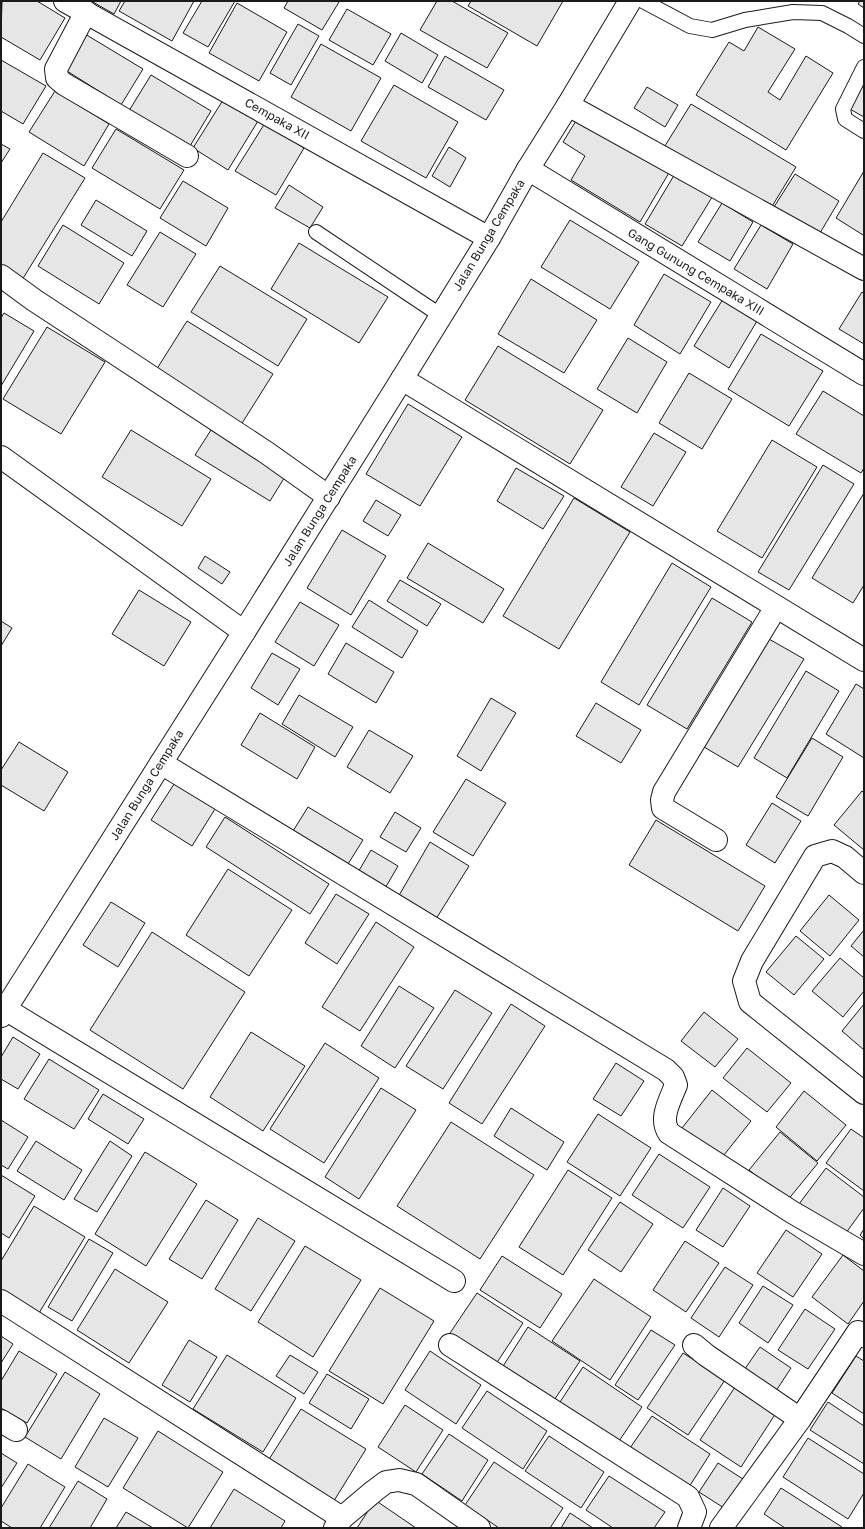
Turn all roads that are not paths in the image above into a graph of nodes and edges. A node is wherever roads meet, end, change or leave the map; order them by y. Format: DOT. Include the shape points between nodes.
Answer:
graph roads {
  1 [pos="65,1"];
  2 [pos="630,1"];
  3 [pos="643,1"];
  4 [pos="86,12"];
  5 [pos="864,36"];
  6 [pos="864,67"];
  7 [pos="568,105"];
  8 [pos="864,131"];
  9 [pos="187,156"];
  10 [pos="528,169"];
  11 [pos="316,232"];
  12 [pos="489,238"];
  13 [pos="864,269"];
  14 [pos="1,276"];
  15 [pos="440,316"];
  16 [pos="864,374"];
  17 [pos="402,379"];
  18 [pos="1,458"];
  19 [pos="329,497"];
  20 [pos="776,607"];
  21 [pos="244,632"];
  22 [pos="864,660"];
  23 [pos="161,763"];
  24 [pos="716,840"];
  25 [pos="864,873"];
  26 [pos="3,1012"];
  27 [pos="864,1094"];
  28 [pos="864,1254"];
  29 [pos="454,1281"];
  30 [pos="1,1301"];
  31 [pos="862,1330"];
  32 [pos="450,1345"];
  33 [pos="694,1345"];
  34 [pos="800,1419"];
  35 [pos="339,1523"];
  36 [pos="479,1528"];
  37 [pos="689,1528"];
  38 [pos="721,1528"];
  1 -- 4 [label="street, Cempaka XII"];
  2 -- 7 [label="street, Jalan Bunga Cempaka"];
  3 -- 5 [label="lane" via="690,26 712,30 745,20 793,12 822,13"];
  4 -- 9 [label="street" via="56,69 58,78 64,84"];
  4 -- 12 [label="street, Cempaka XII"];
  6 -- 8 [label="lane" via="843,109 845,119"];
  7 -- 10 [label="street, Jalan Bunga Cempaka"];
  7 -- 13 [label="street"];
  10 -- 12 [label="street, Jalan Bunga Cempaka"];
  10 -- 16 [label="street, Gang Gunung Cempaka XIII"];
  11 -- 15 [label="lane"];
  12 -- 15 [label="street, Jalan Bunga Cempaka"];
  14 -- 19 [label="street"];
  15 -- 17 [label="street, Jalan Bunga Cempaka"];
  17 -- 19 [label="street, Jalan Bunga Cempaka"];
  17 -- 20 [label="street"];
  18 -- 21 [label="street"];
  19 -- 21 [label="street, Jalan Bunga Cempaka"];
  20 -- 22 [label="street"];
  20 -- 24 [label="street" via="664,792 664,808"];
  21 -- 23 [label="street, Jalan Bunga Cempaka"];
  23 -- 26 [label="street, Jalan Bunga Cempaka"];
  23 -- 28 [label="street" via="666,1070 676,1085 665,1115 664,1127 669,1133 792,1212"];
  25 -- 27 [label="street" via="845,857 832,851 815,856 752,961 744,981 750,1002"];
  26 -- 29 [label="street"];
  30 -- 35 [label="street"];
  31 -- 34 [label="street"];
  32 -- 37 [label="street" via="688,1497 695,1512"];
  33 -- 34 [label="street"];
  34 -- 38 [label="street"];
  35 -- 36 [label="street" via="386,1482 399,1480 409,1481 422,1488"];
}
